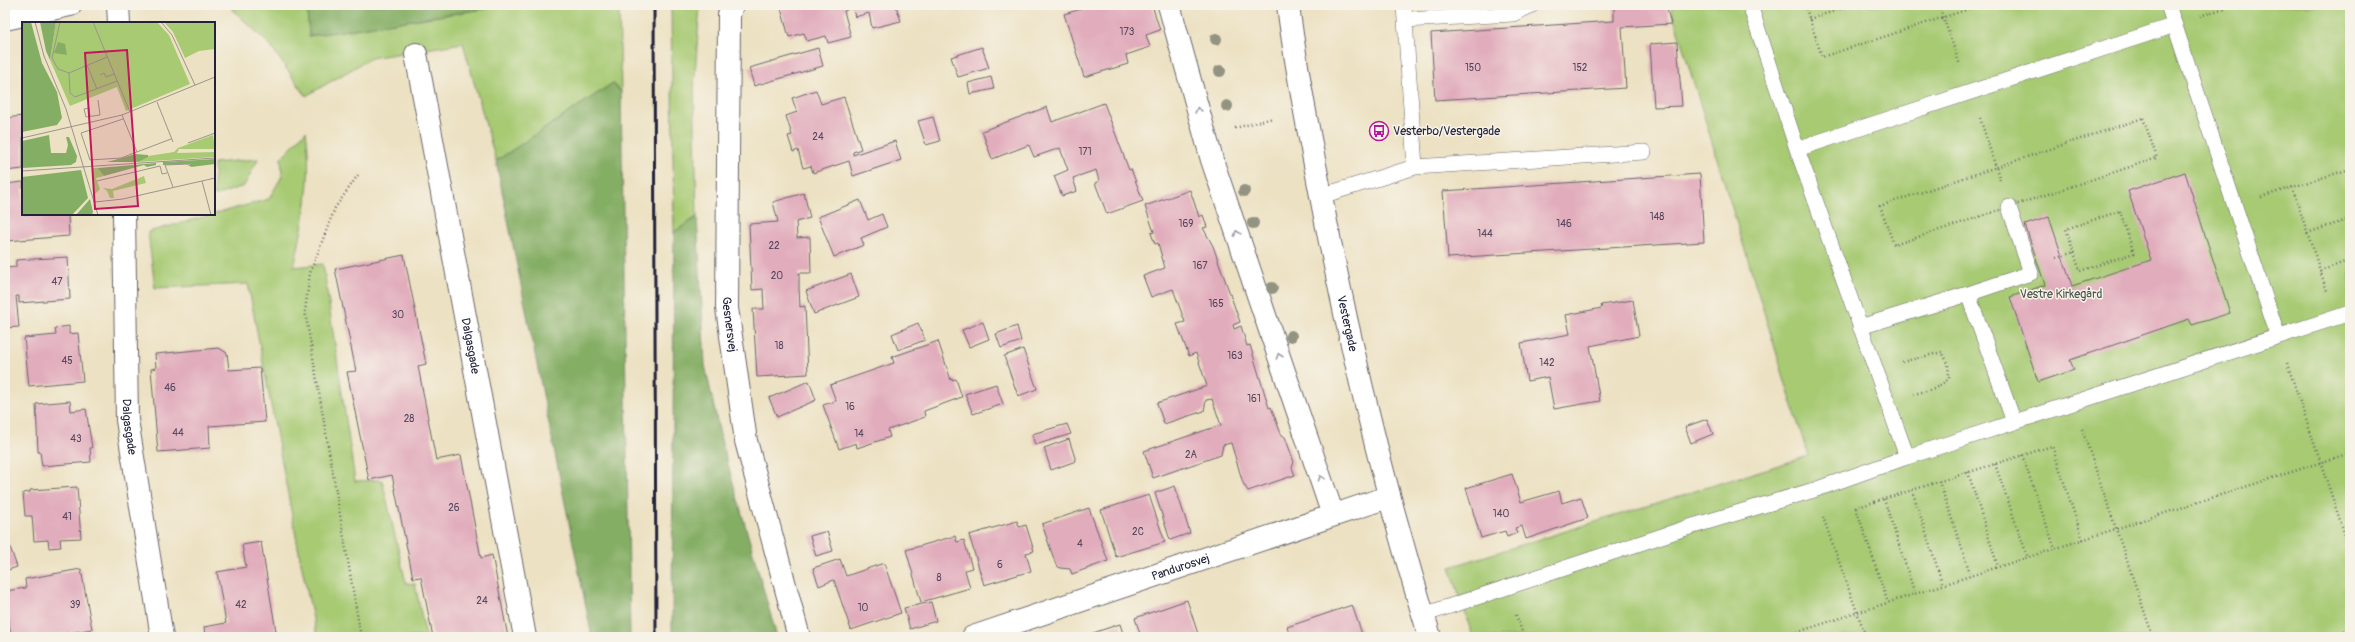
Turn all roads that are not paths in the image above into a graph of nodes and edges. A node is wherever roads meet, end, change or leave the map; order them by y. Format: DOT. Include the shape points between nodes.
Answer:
graph roads {
  1 [pos="70,5"];
  2 [pos="118,5"];
  3 [pos="732,5"];
  4 [pos="1169,5"];
  5 [pos="1288,5"];
  6 [pos="1532,5"];
  7 [pos="1750,5"];
  8 [pos="2168,5"];
  9 [pos="1405,12"];
  10 [pos="5,19"];
  11 [pos="119,22"];
  12 [pos="2175,25"];
  13 [pos="416,54"];
  14 [pos="1797,149"];
  15 [pos="1644,152"];
  16 [pos="1415,167"];
  17 [pos="1320,196"];
  18 [pos="2009,207"];
  19 [pos="124,215"];
  20 [pos="1968,294"];
  21 [pos="2343,315"];
  22 [pos="1860,327"];
  23 [pos="2278,336"];
  24 [pos="2014,422"];
  25 [pos="1907,457"];
  26 [pos="1388,497"];
  27 [pos="1333,515"];
  28 [pos="1424,615"];
  29 [pos="162,637"];
  30 [pos="525,637"];
  31 [pos="799,637"];
  32 [pos="973,637"];
  33 [pos="1430,637"];
  1 -- 10 [label="street"];
  2 -- 11 [label="street"];
  3 -- 31 [label="street, Gesnersvej" via="729,15 727,308 746,440"];
  27 -- 4 [label="street, one-way" via="1205,136"];
  5 -- 17 [label="street, Vestergade"];
  6 -- 9 [label="lane" via="1513,14"];
  7 -- 14 [label="lane"];
  8 -- 12 [label="lane"];
  9 -- 16 [label="lane"];
  12 -- 14 [label="lane"];
  12 -- 23 [label="lane"];
  13 -- 30 [label="street, Dalgasgade"];
  14 -- 22 [label="lane"];
  15 -- 16 [label="lane"];
  16 -- 17 [label="lane"];
  17 -- 26 [label="street, Vestergade" via="1331,255"];
  18 -- 20 [label="lane" via="2031,273"];
  19 -- 29 [label="street, Dalgasgade" via="127,420"];
  20 -- 22 [label="lane"];
  20 -- 24 [label="lane"];
  21 -- 23 [label="lane"];
  22 -- 25 [label="lane"];
  23 -- 24 [label="lane"];
  24 -- 25 [label="lane"];
  25 -- 28 [label="lane" via="1814,490 1684,529"];
  26 -- 27 [label="street, Pandurosvej"];
  26 -- 28 [label="street, Vestergade"];
  27 -- 32 [label="street, Pandurosvej"];
  28 -- 33 [label="street, Vestergade"];
}
